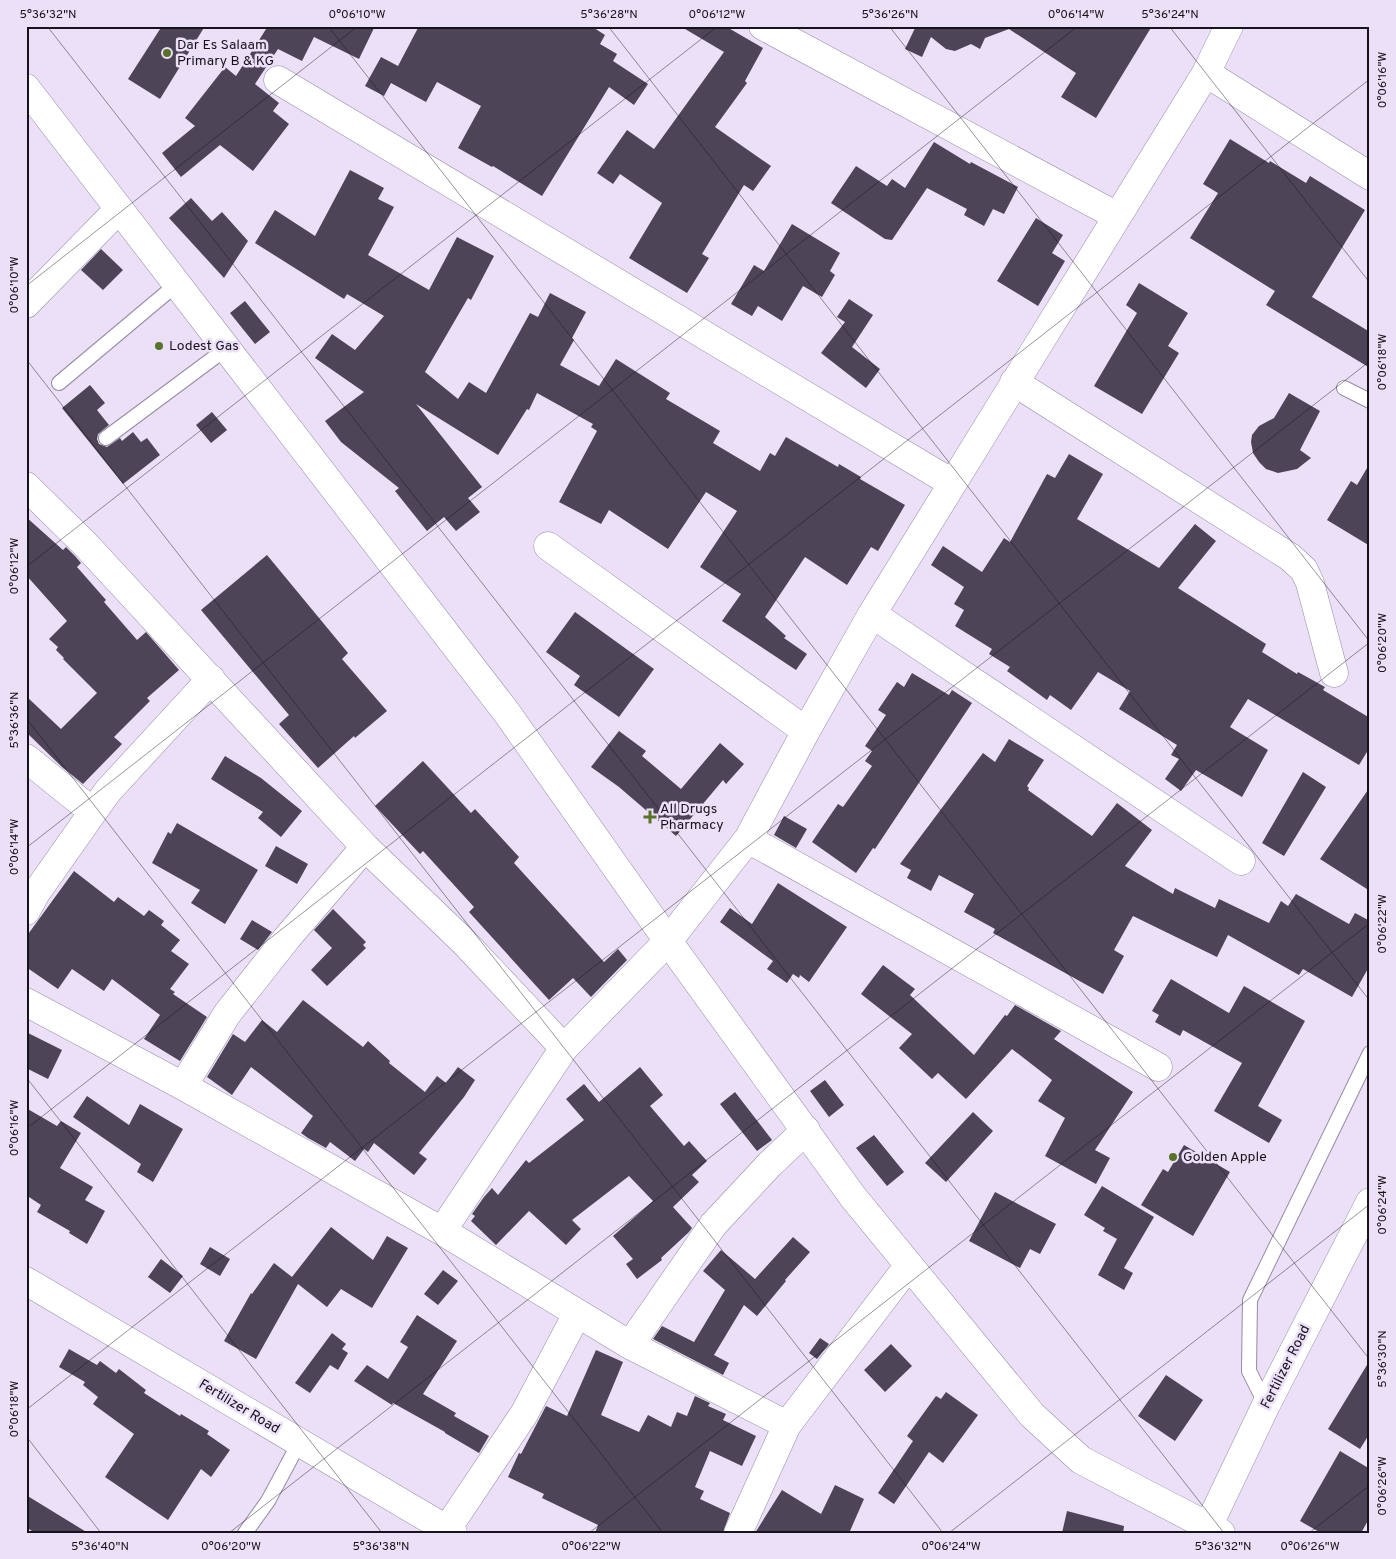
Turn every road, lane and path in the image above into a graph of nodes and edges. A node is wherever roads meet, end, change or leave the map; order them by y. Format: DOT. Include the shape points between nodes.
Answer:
graph roads {
  1 [pos="763,26"];
  2 [pos="1229,26"];
  3 [pos="1206,73"];
  4 [pos="278,80"];
  5 [pos="26,88"];
  6 [pos="1370,176"];
  7 [pos="119,209"];
  8 [pos="1118,216"];
  9 [pos="177,284"];
  10 [pos="26,304"];
  11 [pos="227,348"];
  12 [pos="1014,382"];
  13 [pos="59,383"];
  14 [pos="1344,388"];
  15 [pos="1370,401"];
  16 [pos="106,438"];
  17 [pos="952,483"];
  18 [pos="26,486"];
  19 [pos="548,546"];
  20 [pos="872,614"];
  21 [pos="1334,673"];
  22 [pos="211,679"];
  23 [pos="806,731"];
  24 [pos="26,758"];
  25 [pos="93,812"];
  26 [pos="748,840"];
  27 [pos="365,847"];
  28 [pos="1241,861"];
  29 [pos="26,911"];
  30 [pos="668,941"];
  31 [pos="26,1002"];
  32 [pos="564,1048"];
  33 [pos="1370,1052"];
  34 [pos="1158,1067"];
  35 [pos="183,1086"];
  36 [pos="806,1130"];
  37 [pos="1370,1202"];
  38 [pos="442,1231"];
  39 [pos="909,1265"];
  40 [pos="26,1281"];
  41 [pos="577,1314"];
  42 [pos="630,1345"];
  43 [pos="1266,1405"];
  44 [pos="787,1425"];
  45 [pos="299,1443"];
  46 [pos="450,1531"];
  47 [pos="1211,1531"];
  48 [pos="245,1533"];
  49 [pos="738,1533"];
  1 -- 8 [label="street"];
  2 -- 3 [label="street"];
  3 -- 6 [label="street"];
  3 -- 8 [label="street"];
  4 -- 17 [label="street"];
  5 -- 7 [label="street"];
  7 -- 9 [label="street"];
  7 -- 10 [label="street"];
  8 -- 12 [label="street"];
  9 -- 11 [label="street"];
  9 -- 13 [label="lane"];
  11 -- 16 [label="lane"];
  11 -- 30 [label="street" via="507,712"];
  12 -- 17 [label="street"];
  12 -- 21 [label="street" via="1290,557 1304,570 1310,583"];
  14 -- 15 [label="lane"];
  17 -- 20 [label="street"];
  18 -- 22 [label="street"];
  19 -- 23 [label="street"];
  20 -- 23 [label="street"];
  20 -- 28 [label="street"];
  22 -- 25 [label="street" via="108,791"];
  22 -- 27 [label="street"];
  23 -- 26 [label="street"];
  24 -- 25 [label="street"];
  25 -- 29 [label="street"];
  26 -- 30 [label="street"];
  26 -- 34 [label="street"];
  27 -- 32 [label="street" via="464,942"];
  27 -- 35 [label="street" via="286,938 227,1014"];
  30 -- 32 [label="street"];
  30 -- 36 [label="street"];
  31 -- 35 [label="street"];
  32 -- 38 [label="street"];
  33 -- 43 [label="lane" via="1250,1300 1249,1371"];
  35 -- 38 [label="street"];
  36 -- 39 [label="street" via="853,1197"];
  36 -- 42 [label="street" via="713,1225"];
  37 -- 43 [label="street, Fertilizer Road"];
  38 -- 41 [label="street"];
  39 -- 44 [label="street"];
  39 -- 47 [label="street" via="1032,1415 1081,1460"];
  40 -- 45 [label="street, Fertilizer Road"];
  41 -- 42 [label="street"];
  41 -- 46 [label="street" via="524,1414"];
  42 -- 44 [label="street"];
  43 -- 47 [label="street, Fertilizer Road"];
  44 -- 49 [label="street"];
  45 -- 46 [label="street, Fertilizer Road"];
  45 -- 48 [label="lane" via="268,1501"];
}
